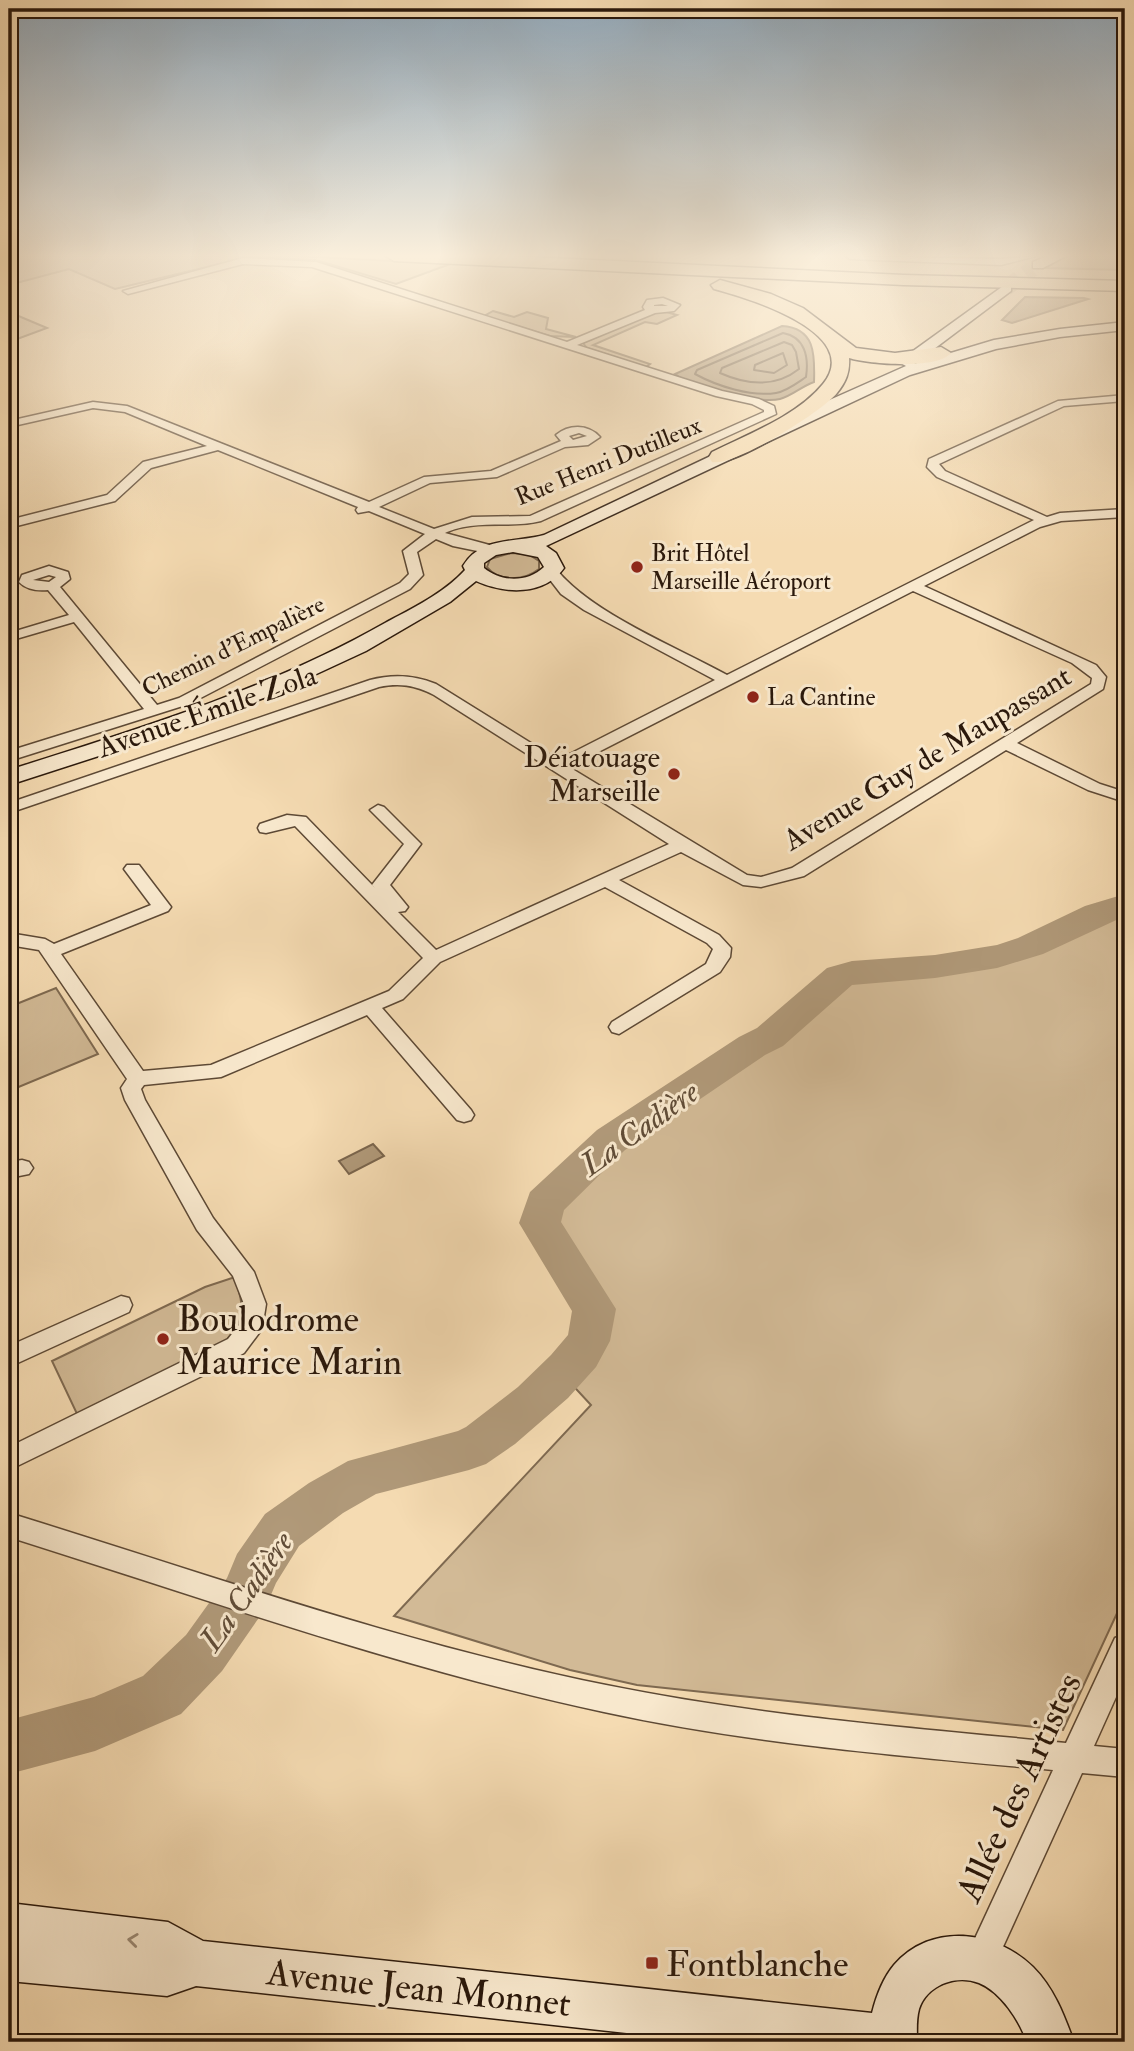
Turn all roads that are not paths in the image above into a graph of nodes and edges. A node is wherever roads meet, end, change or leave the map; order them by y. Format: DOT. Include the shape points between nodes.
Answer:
graph roads {
  1 [pos="593,352"];
  2 [pos="838,352"];
  3 [pos="849,352"];
  4 [pos="925,352"];
  5 [pos="968,352"];
  6 [pos="941,353"];
  7 [pos="910,365"];
  8 [pos="1125,398"];
  9 [pos="9,424"];
  10 [pos="569,442"];
  11 [pos="219,446"];
  12 [pos="720,457"];
  13 [pos="636,500"];
  14 [pos="365,509"];
  15 [pos="1125,513"];
  16 [pos="1044,520"];
  17 [pos="9,524"];
  18 [pos="436,534"];
  19 [pos="458,543"];
  20 [pos="524,547"];
  21 [pos="481,560"];
  22 [pos="552,565"];
  23 [pos="515,583"];
  24 [pos="52,586"];
  25 [pos="913,586"];
  26 [pos="565,591"];
  27 [pos="78,617"];
  28 [pos="382,635"];
  29 [pos="9,637"];
  30 [pos="726,680"];
  31 [pos="155,712"];
  32 [pos="1007,744"];
  33 [pos="9,756"];
  34 [pos="558,766"];
  35 [pos="9,778"];
  36 [pos="1125,797"];
  37 [pos="9,808"];
  38 [pos="378,810"];
  39 [pos="266,828"];
  40 [pos="682,845"];
  41 [pos="133,869"];
  42 [pos="606,880"];
  43 [pos="9,939"];
  44 [pos="50,952"];
  45 [pos="439,955"];
  46 [pos="369,1005"];
  47 [pos="619,1027"];
  48 [pos="138,1079"];
  49 [pos="464,1115"];
  50 [pos="121,1304"];
  51 [pos="9,1357"];
  52 [pos="9,1459"];
  53 [pos="9,1525"];
  54 [pos="1125,1647"];
  55 [pos="1073,1757"];
  56 [pos="1125,1763"];
  57 [pos="9,1925"];
  58 [pos="9,1958"];
  59 [pos="981,1960"];
  60 [pos="196,1962"];
  61 [pos="894,2040"];
  62 [pos="1050,2042"];
  1 -- 18 [label="street, Rue Henri Dutilleux" via="763,404 770,414 537,518 471,520"];
  2 -- 12 [label="highway" via="837,379 827,393 799,414"];
  3 -- 7 [label="highway"];
  4 -- 7 [label="main road"];
  5 -- 7 [label="main road"];
  6 -- 7 [label="highway"];
  7 -- 12 [label="main road"];
  8 -- 16 [label="street" via="1062,403 933,462 941,474"];
  9 -- 11 [label="street" via="111,405"];
  10 -- 14 [label="street" via="502,472 428,480"];
  11 -- 14 [label="street"];
  11 -- 17 [label="street" via="147,465 111,498"];
  12 -- 13 [label="main road"];
  13 -- 20 [label="main road"];
  13 -- 22 [label="main road" via="585,530"];
  14 -- 18 [label="street"];
  15 -- 16 [label="street"];
  16 -- 25 [label="street"];
  18 -- 19 [label="street"];
  18 -- 31 [label="street, Chemin d'Empalière" via="411,551 416,575 405,586"];
  19 -- 21 [label="street"];
  19 -- 21 [label="street"];
  20 -- 21 [label="main road"];
  20 -- 22 [label="main road" via="536,549"];
  21 -- 23 [label="main road" via="487,580"];
  21 -- 28 [label="main road" via="465,584"];
  22 -- 23 [label="main road" via="544,578"];
  22 -- 26 [label="street"];
  23 -- 26 [label="street"];
  23 -- 28 [label="main road" via="485,589"];
  24 -- 27 [label="street"];
  25 -- 30 [label="street"];
  25 -- 32 [label="street, Avenue Guy de Maupassant" via="1077,660 1099,677 1098,686"];
  26 -- 30 [label="street"];
  27 -- 29 [label="street"];
  27 -- 31 [label="street"];
  28 -- 35 [label="main road" via="243,700"];
  30 -- 34 [label="street"];
  31 -- 33 [label="street, Chemin d'Empalière"];
  32 -- 36 [label="street" via="1094,788"];
  32 -- 40 [label="street, Avenue Guy de Maupassant" via="782,878 743,880"];
  34 -- 37 [label="street, Avenue Émile Zola" via="424,683 396,679"];
  34 -- 40 [label="street, Avenue Guy de Maupassant"];
  38 -- 45 [label="street" via="413,844 381,885"];
  39 -- 45 [label="street" via="287,820 300,821 418,944"];
  40 -- 42 [label="street"];
  41 -- 44 [label="street" via="162,907"];
  42 -- 45 [label="street"];
  42 -- 47 [label="street" via="722,948 713,968"];
  43 -- 44 [label="street" via="46,945"];
  44 -- 48 [label="street"];
  45 -- 46 [label="street" via="396,995"];
  46 -- 48 [label="street" via="214,1072"];
  46 -- 49 [label="street"];
  48 -- 52 [label="street" via="131,1088 135,1100 205,1224 243,1272 255,1304 250,1329 236,1346 198,1367"];
  50 -- 51 [label="street"];
  53 -- 55 [label="street" via="459,1662 606,1699 774,1727"];
  54 -- 55 [label="street, Allée des Artistes"];
  55 -- 56 [label="street"];
  55 -- 59 [label="street, Allée des Artistes"];
  60 -- 57 [label="main road, Avenue Jean Monnet, one-way" via="168,1945"];
  58 -- 60 [label="main road, Avenue Jean Monnet" via="167,1973"];
  59 -- 61 [label="main road" via="954,1956 930,1963 908,1981 898,2000"];
  59 -- 62 [label="main road" via="1006,1973 1031,1998"];
  60 -- 61 [label="main road, Avenue Jean Monnet"];
}
